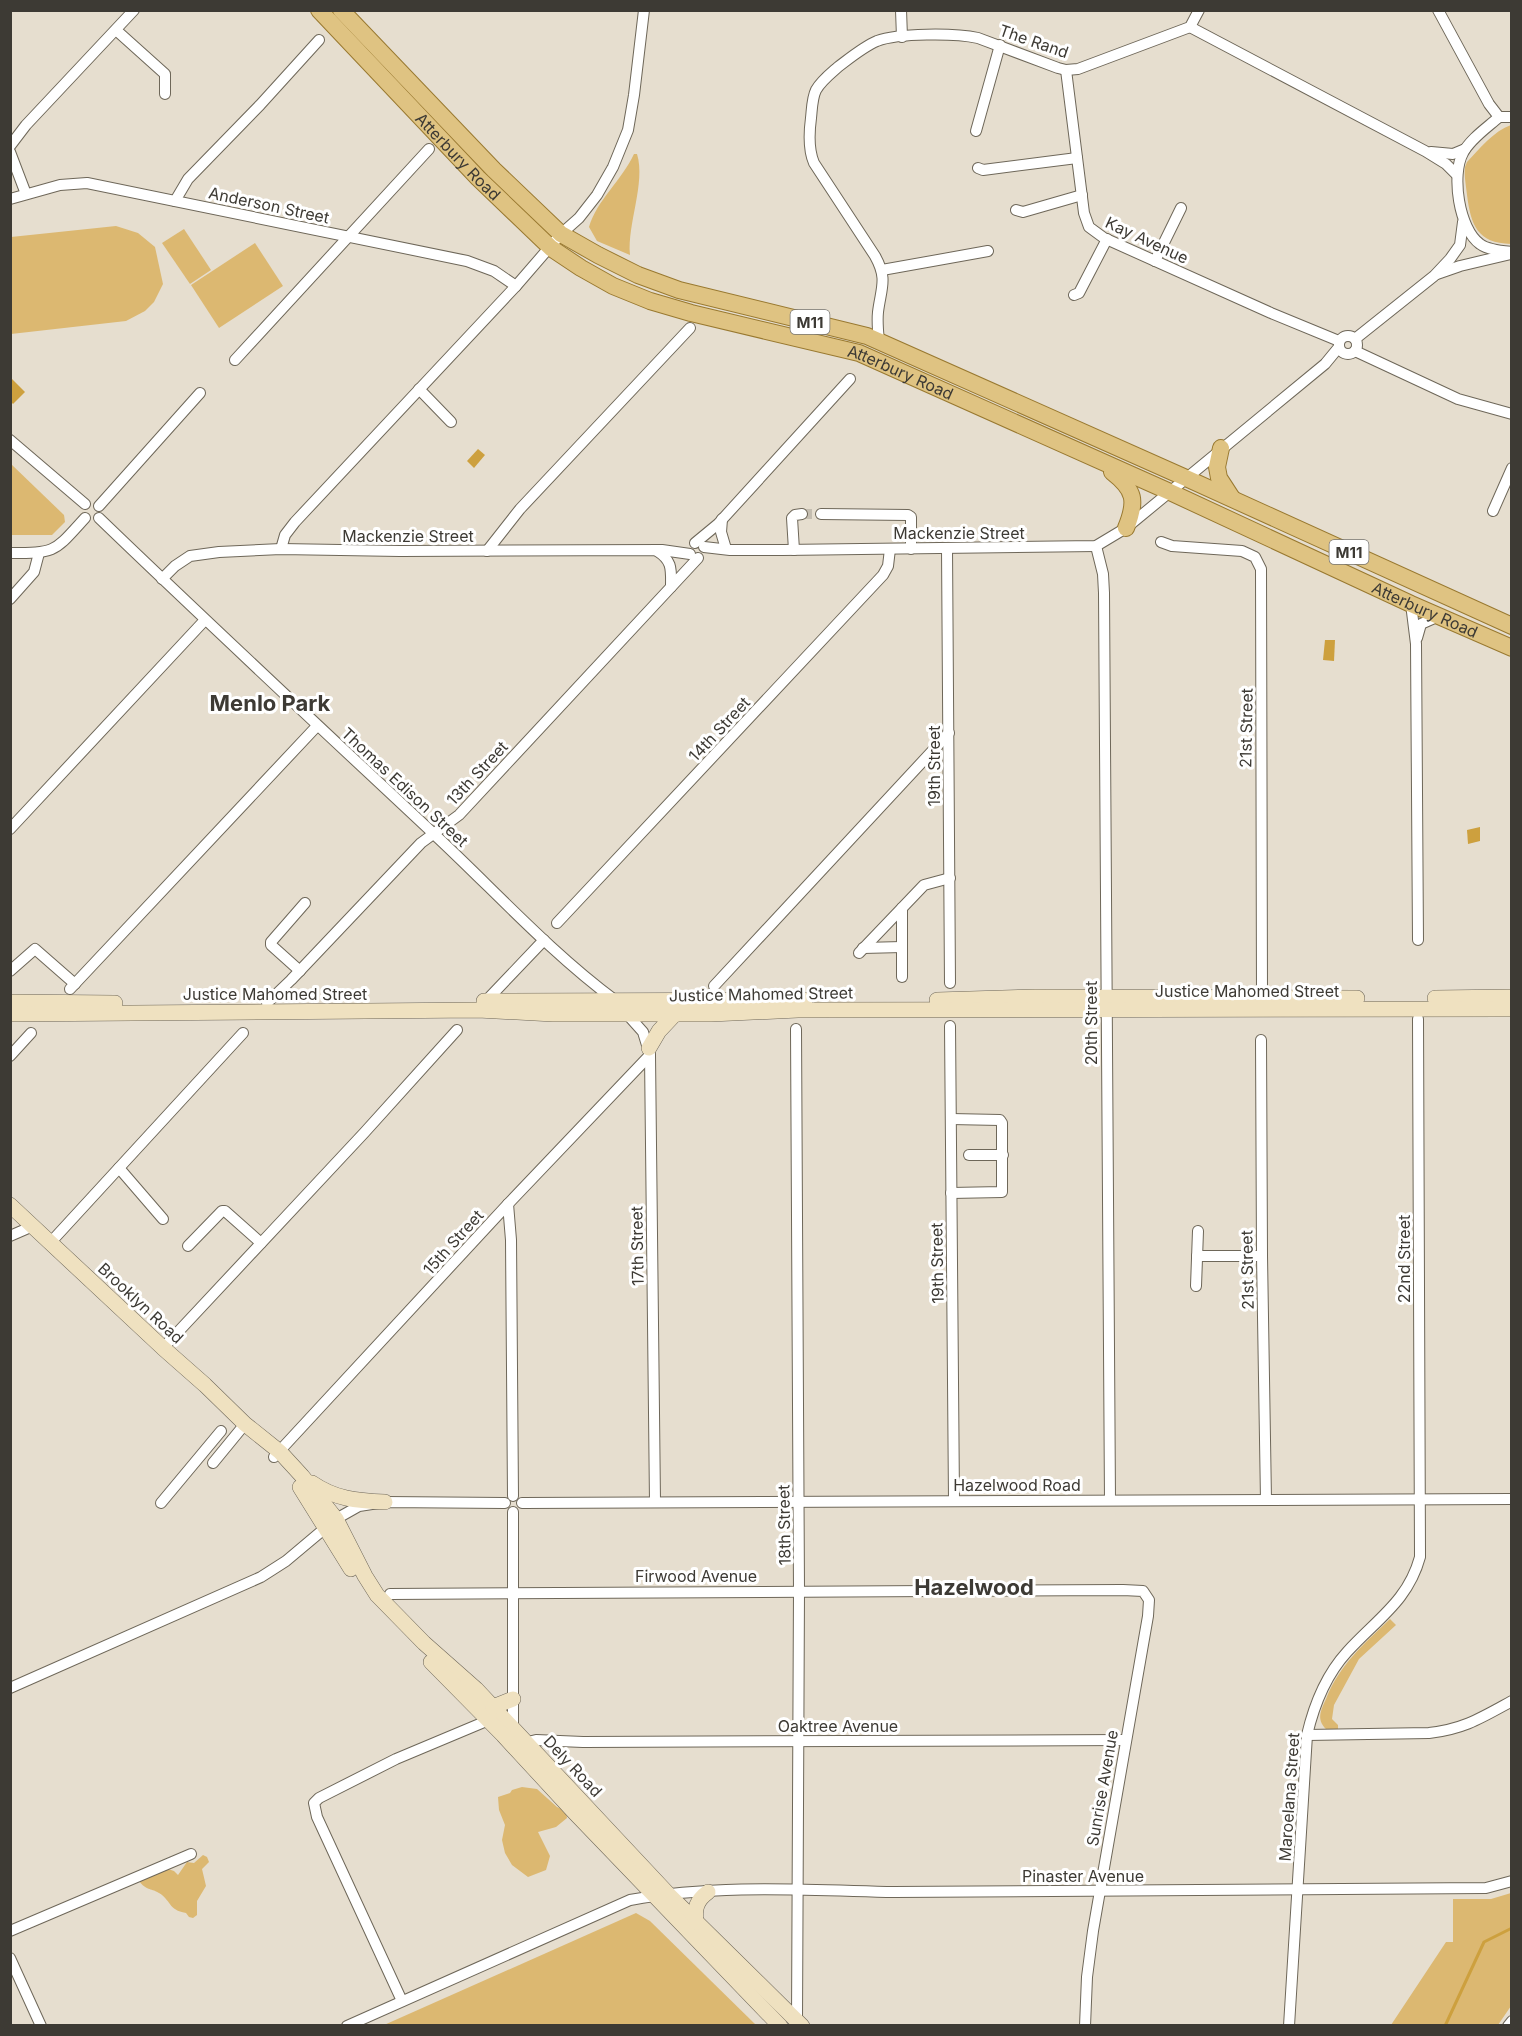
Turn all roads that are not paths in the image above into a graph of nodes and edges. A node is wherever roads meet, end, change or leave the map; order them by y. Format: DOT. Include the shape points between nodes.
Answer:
graph roads {
  1 [pos="134,10"];
  2 [pos="319,10"];
  3 [pos="341,10"];
  4 [pos="644,10"];
  5 [pos="901,10"];
  6 [pos="1199,10"];
  7 [pos="1438,10"];
  8 [pos="1190,27"];
  9 [pos="116,30"];
  10 [pos="902,37"];
  11 [pos="319,40"];
  12 [pos="1000,45"];
  13 [pos="1066,70"];
  14 [pos="165,94"];
  15 [pos="1499,117"];
  16 [pos="1512,117"];
  17 [pos="976,131"];
  18 [pos="10,147"];
  19 [pos="429,149"];
  20 [pos="1465,149"];
  21 [pos="1425,151"];
  22 [pos="10,152"];
  23 [pos="1077,158"];
  24 [pos="978,168"];
  25 [pos="1456,174"];
  26 [pos="26,194"];
  27 [pos="1082,195"];
  28 [pos="10,198"];
  29 [pos="175,201"];
  30 [pos="1181,208"];
  31 [pos="1016,210"];
  32 [pos="1463,222"];
  33 [pos="561,234"];
  34 [pos="347,237"];
  35 [pos="1107,239"];
  36 [pos="551,248"];
  37 [pos="988,251"];
  38 [pos="1512,253"];
  39 [pos="1155,261"];
  40 [pos="882,270"];
  41 [pos="1434,276"];
  42 [pos="516,286"];
  43 [pos="1074,295"];
  44 [pos="878,312"];
  45 [pos="690,328"];
  46 [pos="858,334"];
  47 [pos="879,341"];
  48 [pos="1347,346"];
  49 [pos="235,360"];
  50 [pos="850,379"];
  51 [pos="419,389"];
  52 [pos="200,393"];
  53 [pos="1512,414"];
  54 [pos="450,422"];
  55 [pos="10,440"];
  56 [pos="1221,448"];
  57 [pos="1085,454"];
  58 [pos="1512,468"];
  59 [pos="1186,478"];
  60 [pos="1170,492"];
  61 [pos="1233,499"];
  62 [pos="85,504"];
  63 [pos="99,506"];
  64 [pos="1493,511"];
  65 [pos="802,514"];
  66 [pos="821,514"];
  67 [pos="85,518"];
  68 [pos="99,518"];
  69 [pos="720,521"];
  70 [pos="1126,528"];
  71 [pos="1161,542"];
  72 [pos="1096,546"];
  73 [pos="947,548"];
  74 [pos="280,549"];
  75 [pos="728,549"];
  76 [pos="890,549"];
  77 [pos="911,549"];
  78 [pos="659,550"];
  79 [pos="697,550"];
  80 [pos="794,550"];
  81 [pos="487,551"];
  82 [pos="10,553"];
  83 [pos="39,553"];
  84 [pos="162,579"];
  85 [pos="674,583"];
  86 [pos="10,599"];
  87 [pos="1411,604"];
  88 [pos="1439,616"];
  89 [pos="204,621"];
  90 [pos="1512,626"];
  91 [pos="1416,644"];
  92 [pos="1512,648"];
  93 [pos="317,726"];
  94 [pos="949,733"];
  95 [pos="10,829"];
  96 [pos="434,834"];
  97 [pos="950,879"];
  98 [pos="305,903"];
  99 [pos="902,908"];
  100 [pos="557,923"];
  101 [pos="544,940"];
  102 [pos="1418,940"];
  103 [pos="902,947"];
  104 [pos="10,971"];
  105 [pos="300,971"];
  106 [pos="902,977"];
  107 [pos="950,983"];
  108 [pos="714,986"];
  109 [pos="1512,997"];
  110 [pos="1262,998"];
  111 [pos="486,1001"];
  112 [pos="616,1001"];
  113 [pos="10,1002"];
  114 [pos="267,1003"];
  115 [pos="1106,1003"];
  116 [pos="1512,1009"];
  117 [pos="10,1014"];
  118 [pos="627,1014"];
  119 [pos="675,1014"];
  120 [pos="1418,1019"];
  121 [pos="950,1026"];
  122 [pos="796,1029"];
  123 [pos="457,1030"];
  124 [pos="32,1033"];
  125 [pos="243,1033"];
  126 [pos="1261,1040"];
  127 [pos="650,1052"];
  128 [pos="10,1056"];
  129 [pos="951,1119"];
  130 [pos="969,1155"];
  131 [pos="1003,1155"];
  132 [pos="119,1168"];
  133 [pos="951,1193"];
  134 [pos="508,1204"];
  135 [pos="10,1205"];
  136 [pos="163,1219"];
  137 [pos="33,1226"];
  138 [pos="1198,1231"];
  139 [pos="10,1236"];
  140 [pos="261,1242"];
  141 [pos="50,1243"];
  142 [pos="188,1246"];
  143 [pos="1197,1256"];
  144 [pos="1262,1256"];
  145 [pos="1196,1286"];
  146 [pos="163,1348"];
  147 [pos="246,1425"];
  148 [pos="221,1431"];
  149 [pos="207,1448"];
  150 [pos="277,1454"];
  151 [pos="302,1476"];
  152 [pos="1419,1499"];
  153 [pos="1512,1499"];
  154 [pos="954,1500"];
  155 [pos="1110,1500"];
  156 [pos="1266,1500"];
  157 [pos="798,1501"];
  158 [pos="385,1502"];
  159 [pos="655,1502"];
  160 [pos="161,1503"];
  161 [pos="513,1503"];
  162 [pos="330,1523"];
  163 [pos="799,1590"];
  164 [pos="513,1592"];
  165 [pos="390,1593"];
  166 [pos="1146,1593"];
  167 [pos="10,1688"];
  168 [pos="513,1699"];
  169 [pos="1512,1701"];
  170 [pos="491,1714"];
  171 [pos="513,1728"];
  172 [pos="1307,1735"];
  173 [pos="1126,1740"];
  174 [pos="551,1741"];
  175 [pos="799,1742"];
  176 [pos="530,1746"];
  177 [pos="538,1764"];
  178 [pos="191,1854"];
  179 [pos="1512,1881"];
  180 [pos="799,1890"];
  181 [pos="1298,1890"];
  182 [pos="1099,1891"];
  183 [pos="708,1892"];
  184 [pos="661,1895"];
  185 [pos="696,1922"];
  186 [pos="10,1931"];
  187 [pos="10,1958"];
  188 [pos="402,2001"];
  189 [pos="1512,2020"];
  190 [pos="799,2024"];
  191 [pos="41,2025"];
  192 [pos="347,2025"];
  193 [pos="780,2025"];
  194 [pos="1085,2025"];
  195 [pos="1289,2025"];
  196 [pos="1508,2025"];
  1 -- 9 [label="street"];
  2 -- 36 [label="main road, Atterbury Road / M11" via="478,178"];
  3 -- 33 [label="main road, Atterbury Road / M11"];
  4 -- 33 [label="street" via="634,95 623,144 597,195"];
  5 -- 10 [label="street"];
  6 -- 8 [label="street"];
  7 -- 15 [label="street"];
  8 -- 13 [label="street, The Rand" via="1095,64"];
  8 -- 21 [label="street"];
  9 -- 14 [label="street" via="165,74"];
  9 -- 18 [label="street"];
  10 -- 12 [label="street, The Rand" via="966,36"];
  10 -- 40 [label="street, The Rand" via="874,42 826,77 816,90 811,116 814,163"];
  11 -- 29 [label="street" via="188,179"];
  12 -- 13 [label="street, The Rand"];
  12 -- 17 [label="street"];
  13 -- 23 [label="street, Kay Avenue"];
  15 -- 16 [label="street"];
  15 -- 20 [label="street"];
  19 -- 34 [label="street"];
  20 -- 21 [label="street" via="1448,154"];
  20 -- 25 [label="street"];
  21 -- 25 [label="street"];
  22 -- 26 [label="street"];
  23 -- 24 [label="street"];
  23 -- 27 [label="street, Kay Avenue"];
  25 -- 32 [label="street"];
  26 -- 28 [label="street, Anderson Street"];
  26 -- 29 [label="street, Anderson Street" via="87,183"];
  27 -- 31 [label="street" via="1023,212"];
  27 -- 35 [label="street, Kay Avenue" via="1089,227"];
  29 -- 34 [label="street, Anderson Street"];
  30 -- 39 [label="street"];
  32 -- 38 [label="street" via="1482,246"];
  32 -- 41 [label="street" via="1456,252"];
  33 -- 36 [label="street"];
  33 -- 46 [label="main road, Atterbury Road / M11" via="638,275 679,290"];
  34 -- 42 [label="street, Anderson Street" via="474,263"];
  34 -- 49 [label="street"];
  35 -- 39 [label="street, Kay Avenue"];
  35 -- 43 [label="street" via="1079,293"];
  36 -- 42 [label="street"];
  36 -- 57 [label="main road, Atterbury Road / M11" via="613,286 650,301 859,353"];
  37 -- 40 [label="street"];
  38 -- 41 [label="street"];
  39 -- 48 [label="street, Kay Avenue"];
  40 -- 44 [label="street" via="884,282"];
  41 -- 48 [label="street"];
  42 -- 51 [label="street"];
  44 -- 46 [label="street"];
  44 -- 47 [label="street"];
  45 -- 81 [label="street" via="520,510"];
  46 -- 47 [label="main road, Atterbury Road / M11"];
  47 -- 59 [label="main road, Atterbury Road / M11"];
  48 -- 53 [label="street, Kay Avenue" via="1458,399"];
  48 -- 56 [label="street"];
  50 -- 69 [label="street, 13th Street"];
  51 -- 54 [label="street"];
  51 -- 74 [label="street" via="287,532"];
  52 -- 63 [label="street"];
  55 -- 62 [label="street"];
  56 -- 59 [label="street"];
  56 -- 61 [label="main road" via="1219,478"];
  57 -- 60 [label="main road, Atterbury Road / M11"];
  57 -- 70 [label="main road" via="1119,478 1131,493 1133,507"];
  58 -- 64 [label="street"];
  59 -- 60 [label="street"];
  59 -- 61 [label="main road, Atterbury Road / M11"];
  60 -- 70 [label="street"];
  60 -- 87 [label="main road, Atterbury Road / M11"];
  61 -- 90 [label="main road, Atterbury Road / M11"];
  62 -- 63 [label="street"];
  62 -- 67 [label="street"];
  63 -- 68 [label="street"];
  65 -- 80 [label="street" via="792,518"];
  66 -- 77 [label="street" via="908,515"];
  67 -- 68 [label="street"];
  67 -- 83 [label="street" via="56,548"];
  68 -- 84 [label="street, Thomas Edison Street"];
  69 -- 75 [label="street"];
  69 -- 79 [label="street, 13th Street"];
  70 -- 72 [label="street"];
  71 -- 110 [label="street, 21st Street" via="1242,551 1255,557 1261,569"];
  72 -- 73 [label="street, Mackenzie Street"];
  72 -- 115 [label="street, 20th Street" via="1104,586"];
  73 -- 77 [label="street, Mackenzie Street"];
  73 -- 94 [label="street, 19th Street"];
  74 -- 81 [label="street, Mackenzie Street"];
  74 -- 84 [label="street, Mackenzie Street" via="195,555 180,562"];
  75 -- 79 [label="street, Mackenzie Street"];
  75 -- 80 [label="street, Mackenzie Street"];
  76 -- 77 [label="street, Mackenzie Street"];
  76 -- 80 [label="street, Mackenzie Street"];
  76 -- 100 [label="street, 14th Street" via="883,575"];
  78 -- 79 [label="street, Mackenzie Street"];
  78 -- 81 [label="street, Mackenzie Street"];
  78 -- 85 [label="street" via="670,563"];
  79 -- 85 [label="street, 13th Street"];
  82 -- 83 [label="street"];
  83 -- 86 [label="street" via="34,572"];
  84 -- 89 [label="street, Thomas Edison Street"];
  85 -- 96 [label="street, 13th Street" via="459,815"];
  87 -- 88 [label="main road, Atterbury Road / M11"];
  87 -- 91 [label="street"];
  88 -- 91 [label="street" via="1421,624"];
  88 -- 92 [label="main road, Atterbury Road / M11"];
  89 -- 93 [label="street, Thomas Edison Street"];
  89 -- 95 [label="street"];
  91 -- 102 [label="street"];
  93 -- 96 [label="street, Thomas Edison Street"];
  93 -- 104 [label="street" via="72,986 35,949"];
  94 -- 97 [label="street, 19th Street"];
  94 -- 108 [label="street"];
  96 -- 101 [label="street, Thomas Edison Street"];
  96 -- 105 [label="street, 13th Street" via="421,843"];
  97 -- 99 [label="street" via="924,885"];
  97 -- 107 [label="street, 19th Street"];
  98 -- 105 [label="street" via="271,942"];
  99 -- 103 [label="street"];
  99 -- 103 [label="street" via="861,950"];
  101 -- 111 [label="street"];
  101 -- 112 [label="street, Thomas Edison Street"];
  103 -- 106 [label="street"];
  105 -- 114 [label="street, 13th Street"];
  109 -- 110 [label="main road, Justice Mahomed Street"];
  110 -- 115 [label="main road, Justice Mahomed Street"];
  111 -- 112 [label="main road, Justice Mahomed Street"];
  111 -- 114 [label="main road, Justice Mahomed Street"];
  112 -- 115 [label="main road, Justice Mahomed Street"];
  112 -- 118 [label="street, 17th Street"];
  113 -- 114 [label="main road, Justice Mahomed Street"];
  115 -- 116 [label="main road, Justice Mahomed Street"];
  115 -- 119 [label="main road, Justice Mahomed Street"];
  115 -- 155 [label="street, 20th Street"];
  117 -- 118 [label="main road, Justice Mahomed Street" via="478,1010"];
  118 -- 119 [label="main road, Justice Mahomed Street"];
  118 -- 127 [label="street, 17th Street" via="643,1032"];
  119 -- 127 [label="main road" via="658,1032"];
  120 -- 152 [label="street, 22nd Street"];
  121 -- 129 [label="street, 19th Street"];
  122 -- 157 [label="street, 18th Street"];
  123 -- 140 [label="street"];
  124 -- 128 [label="street"];
  125 -- 132 [label="street"];
  126 -- 144 [label="street, 21st Street"];
  127 -- 134 [label="street, 15th Street"];
  127 -- 159 [label="street, 17th Street"];
  129 -- 131 [label="street" via="1000,1120"];
  129 -- 133 [label="street, 19th Street"];
  130 -- 131 [label="street"];
  131 -- 133 [label="street" via="1002,1192"];
  132 -- 136 [label="street"];
  132 -- 141 [label="street"];
  133 -- 154 [label="street, 19th Street"];
  134 -- 150 [label="street, 15th Street"];
  134 -- 161 [label="street"];
  135 -- 137 [label="main road, Brooklyn Road"];
  137 -- 139 [label="street"];
  137 -- 141 [label="main road, Brooklyn Road"];
  138 -- 143 [label="street"];
  140 -- 142 [label="street" via="225,1210"];
  140 -- 146 [label="street"];
  141 -- 146 [label="main road, Brooklyn Road"];
  143 -- 144 [label="street"];
  143 -- 145 [label="street"];
  144 -- 156 [label="street, 21st Street"];
  146 -- 147 [label="main road, Brooklyn Road"];
  147 -- 149 [label="street" via="215,1460"];
  147 -- 150 [label="main road, Brooklyn Road"];
  148 -- 149 [label="street"];
  149 -- 160 [label="street"];
  150 -- 151 [label="main road, Brooklyn Road"];
  150 -- 162 [label="main road, Brooklyn Road"];
  151 -- 158 [label="main road" via="333,1496"];
  151 -- 162 [label="main road, Brooklyn Road"];
  152 -- 153 [label="street, Hazelwood Road"];
  152 -- 156 [label="street, Hazelwood Road"];
  152 -- 172 [label="street, Maroelana Street" via="1420,1557 1408,1588 1333,1670"];
  154 -- 155 [label="street, Hazelwood Road"];
  154 -- 157 [label="street, Hazelwood Road"];
  155 -- 156 [label="street, Hazelwood Road"];
  157 -- 159 [label="street, Hazelwood Road"];
  157 -- 163 [label="street, 18th Street"];
  158 -- 161 [label="street, Hazelwood Road"];
  158 -- 162 [label="street, Hazelwood Road" via="359,1506"];
  159 -- 161 [label="street, Hazelwood Road"];
  161 -- 164 [label="street"];
  162 -- 167 [label="street, Hazelwood Road" via="261,1577"];
  162 -- 170 [label="main road, Dely Road" via="372,1602"];
  163 -- 164 [label="street, Firwood Avenue"];
  163 -- 166 [label="street, Firwood Avenue"];
  163 -- 175 [label="street, 18th Street"];
  164 -- 165 [label="street, Firwood Avenue"];
  164 -- 168 [label="street"];
  166 -- 173 [label="street, Sunrise Avenue" via="1148,1616"];
  168 -- 170 [label="main road"];
  168 -- 171 [label="street"];
  169 -- 172 [label="street" via="1466,1726 1448,1731"];
  170 -- 171 [label="main road, Dely Road"];
  170 -- 177 [label="main road, Dely Road"];
  170 -- 188 [label="street" via="314,1803"];
  171 -- 176 [label="main road, Dely Road"];
  171 -- 177 [label="main road" via="515,1739"];
  172 -- 181 [label="street, Maroelana Street"];
  173 -- 175 [label="street, Oaktree Avenue"];
  173 -- 182 [label="street, Sunrise Avenue"];
  174 -- 175 [label="street, Oaktree Avenue"];
  174 -- 176 [label="street, Oaktree Avenue" via="536,1740"];
  174 -- 177 [label="street"];
  175 -- 180 [label="street, 18th Street"];
  176 -- 177 [label="main road, Dely Road"];
  177 -- 184 [label="main road, Dely Road"];
  178 -- 186 [label="street"];
  179 -- 181 [label="street, Pinaster Avenue" via="1486,1888"];
  180 -- 182 [label="street, Pinaster Avenue"];
  180 -- 183 [label="street, Pinaster Avenue"];
  180 -- 190 [label="street, 18th Street"];
  181 -- 182 [label="street, Pinaster Avenue"];
  181 -- 195 [label="street, Maroelana Street"];
  182 -- 194 [label="street, Sunrise Avenue"];
  183 -- 184 [label="street, Pinaster Avenue"];
  183 -- 185 [label="main road" via="696,1904"];
  184 -- 185 [label="main road, Dely Road"];
  184 -- 188 [label="street, Pinaster Avenue" via="630,1900"];
  184 -- 193 [label="main road, Dely Road"];
  185 -- 190 [label="main road, Dely Road"];
  187 -- 191 [label="street"];
  188 -- 192 [label="street, Pinaster Avenue"];
  189 -- 196 [label="street"];
}
